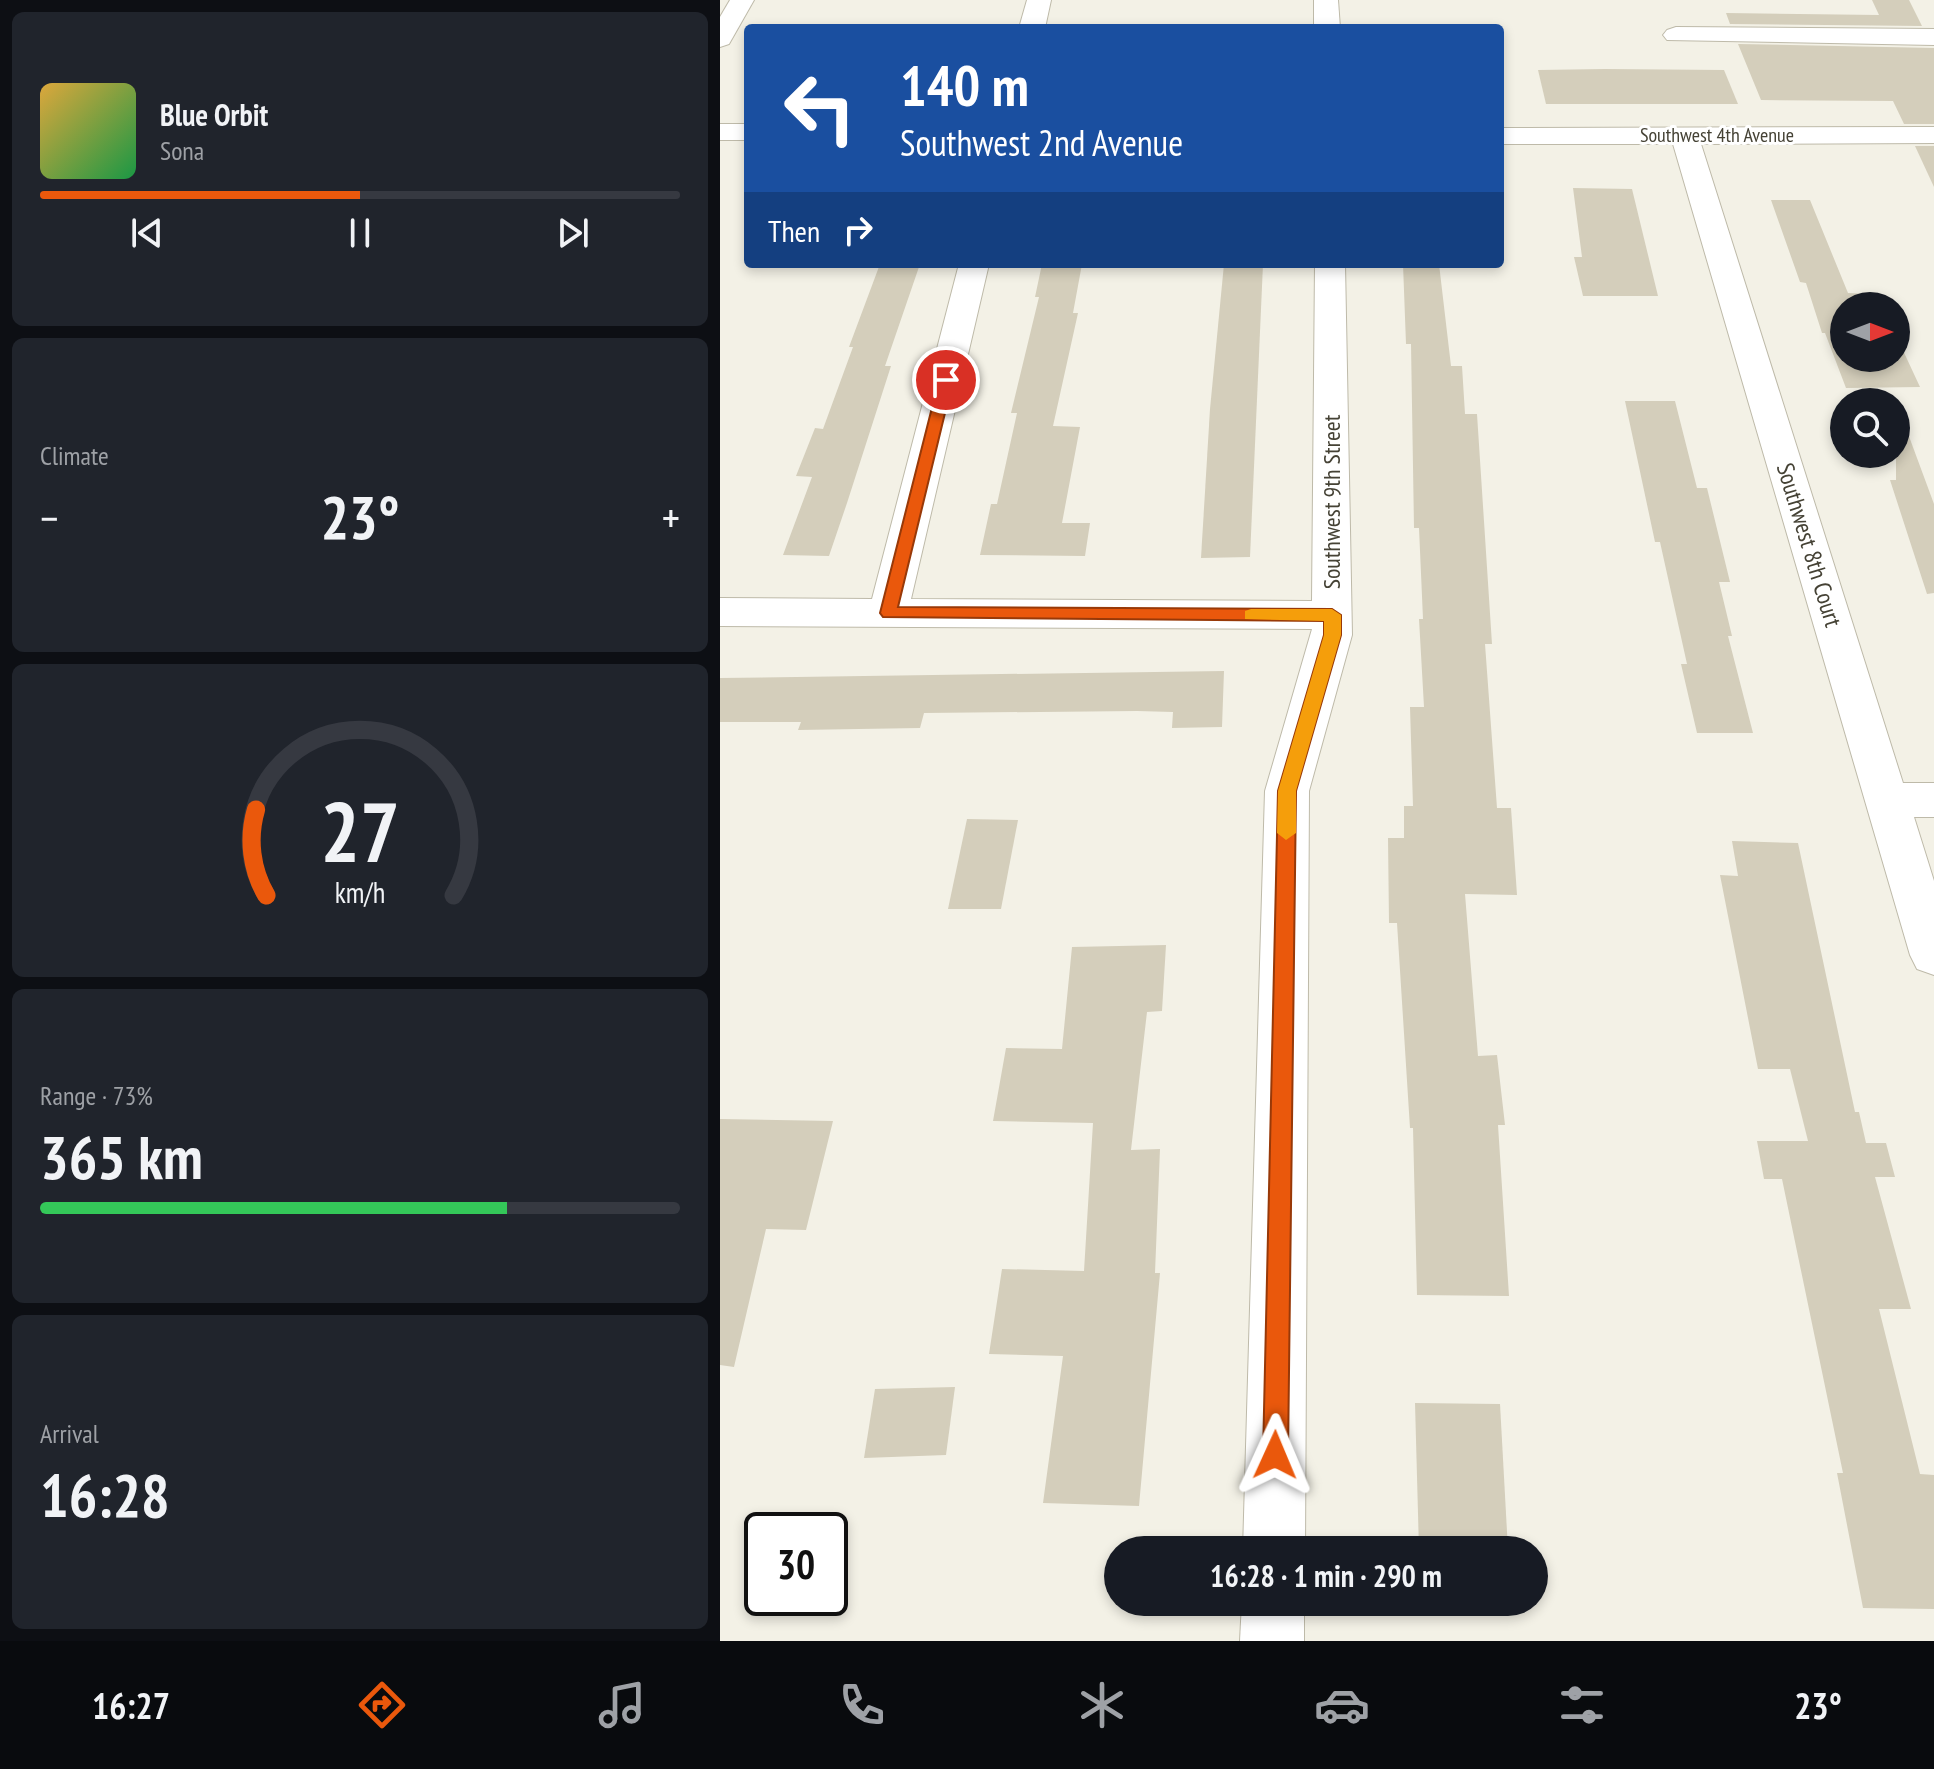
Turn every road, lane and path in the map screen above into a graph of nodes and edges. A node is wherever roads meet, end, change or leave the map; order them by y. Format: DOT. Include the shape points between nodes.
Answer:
graph roads {
  1 [pos="742,0"];
  2 [pos="1039,0"];
  3 [pos="1326,0"];
  4 [pos="1033,24"];
  5 [pos="1327,24"];
  6 [pos="1676,35"];
  7 [pos="1934,37"];
  8 [pos="720,39"];
  9 [pos="720,132"];
  10 [pos="744,132"];
  11 [pos="1684,135"];
  12 [pos="1934,135"];
  13 [pos="1504,136"];
  14 [pos="973,268"];
  15 [pos="1330,268"];
  16 [pos="720,612"];
  17 [pos="888,613"];
  18 [pos="1332,615"];
  19 [pos="1887,800"];
  20 [pos="1934,800"];
  21 [pos="1934,955"];
  22 [pos="1274,1536"];
  23 [pos="1273,1616"];
  24 [pos="1272,1641"];
  1 -- 8 [label="street"];
  2 -- 4 [label="street"];
  3 -- 5 [label="street"];
  6 -- 7 [label="street"];
  9 -- 10 [label="street"];
  11 -- 12 [label="street, Southwest 4th Avenue"];
  11 -- 13 [label="street, Southwest 4th Avenue"];
  11 -- 19 [label="street, Southwest 8th Court"];
  14 -- 17 [label="street"];
  15 -- 18 [label="street, Southwest 9th Street"];
  16 -- 17 [label="street"];
  17 -- 18 [label="street"];
  18 -- 22 [label="street, Southwest 9th Street" via="1332,635 1287,791"];
  19 -- 20 [label="street"];
  19 -- 21 [label="street, Southwest 8th Court"];
  23 -- 24 [label="street"];
}
